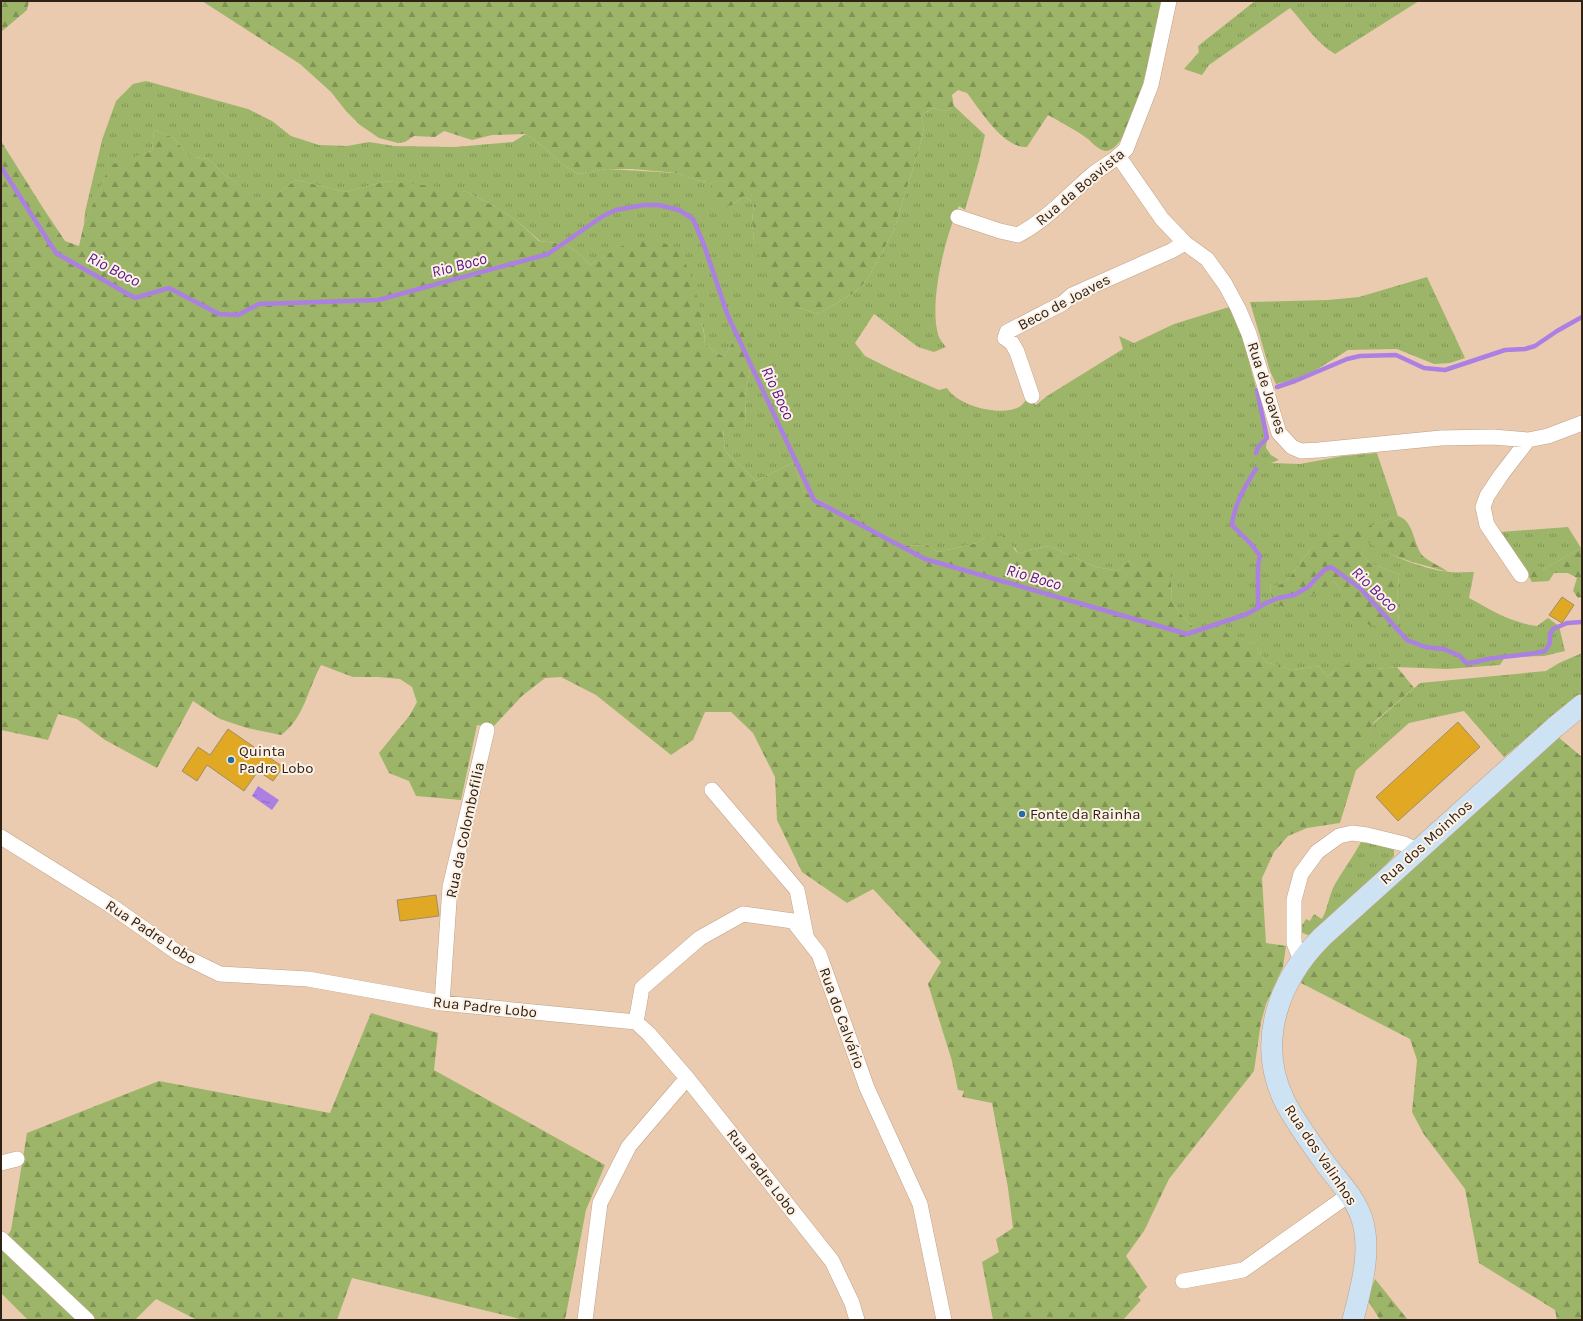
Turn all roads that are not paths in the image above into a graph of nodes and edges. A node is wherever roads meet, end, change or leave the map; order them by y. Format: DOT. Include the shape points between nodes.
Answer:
graph roads {
  1 [pos="1169,1"];
  2 [pos="1119,157"];
  3 [pos="958,217"];
  4 [pos="1185,243"];
  5 [pos="1032,396"];
  6 [pos="1582,423"];
  7 [pos="1528,440"];
  8 [pos="1521,575"];
  9 [pos="1582,704"];
  10 [pos="487,730"];
  11 [pos="712,790"];
  12 [pos="1,837"];
  13 [pos="1417,850"];
  14 [pos="806,938"];
  15 [pos="1301,960"];
  16 [pos="1284,992"];
  17 [pos="442,1003"];
  18 [pos="636,1022"];
  19 [pos="687,1078"];
  20 [pos="17,1159"];
  21 [pos="1,1163"];
  22 [pos="1350,1194"];
  23 [pos="1,1239"];
  24 [pos="1183,1281"];
  25 [pos="87,1320"];
  26 [pos="585,1320"];
  27 [pos="857,1320"];
  28 [pos="944,1320"];
  29 [pos="1353,1320"];
  1 -- 2 [label="street, Rua da Boavista" via="1151,86 1126,149"];
  2 -- 3 [label="street, Rua da Boavista" via="1093,174 1048,216 1018,235"];
  2 -- 4 [label="street, Rua de Joaves" via="1162,219"];
  4 -- 5 [label="street, Beco de Joaves" via="1171,252 1072,295 1063,303 1007,332 1005,338 1012,343 1017,352"];
  4 -- 7 [label="street, Rua de Joaves" via="1207,259 1238,308 1249,334 1279,433 1292,447 1301,451 1319,450 1441,438 1493,437"];
  6 -- 7 [label="street, Rua de Joaves" via="1548,436"];
  7 -- 8 [label="street" via="1497,480 1483,507 1487,525"];
  9 -- 13 [label="main road, Rua dos Moinhos"];
  10 -- 17 [label="street, Rua da Colombofilia" via="450,887"];
  11 -- 14 [label="street" via="797,890"];
  12 -- 17 [label="street, Rua Padre Lobo" via="110,905 182,955 220,974 308,979"];
  13 -- 15 [label="main road, Rua dos Moinhos" via="1322,937"];
  13 -- 15 [label="street" via="1404,844 1352,833 1339,836 1317,852 1301,874 1294,900 1294,942"];
  14 -- 18 [label="street, Rua do Calvário" via="793,921 743,914 700,938 642,988"];
  14 -- 28 [label="street, Rua do Calvário" via="819,954 867,1088 920,1204"];
  15 -- 16 [label="main road, Rua dos Moinhos"];
  16 -- 22 [label="main road, Rua dos Valinhos" via="1274,1020 1272,1046 1273,1063 1279,1084 1296,1120"];
  17 -- 18 [label="street, Rua Padre Lobo"];
  18 -- 19 [label="street, Rua Padre Lobo"];
  19 -- 26 [label="street" via="629,1146 600,1203"];
  19 -- 27 [label="street, Rua Padre Lobo" via="832,1261 852,1303"];
  20 -- 21 [label="street"];
  22 -- 24 [label="street" via="1243,1270"];
  22 -- 29 [label="main road, Rua dos Valinhos" via="1362,1217 1366,1251"];
  23 -- 25 [label="street"];
}
